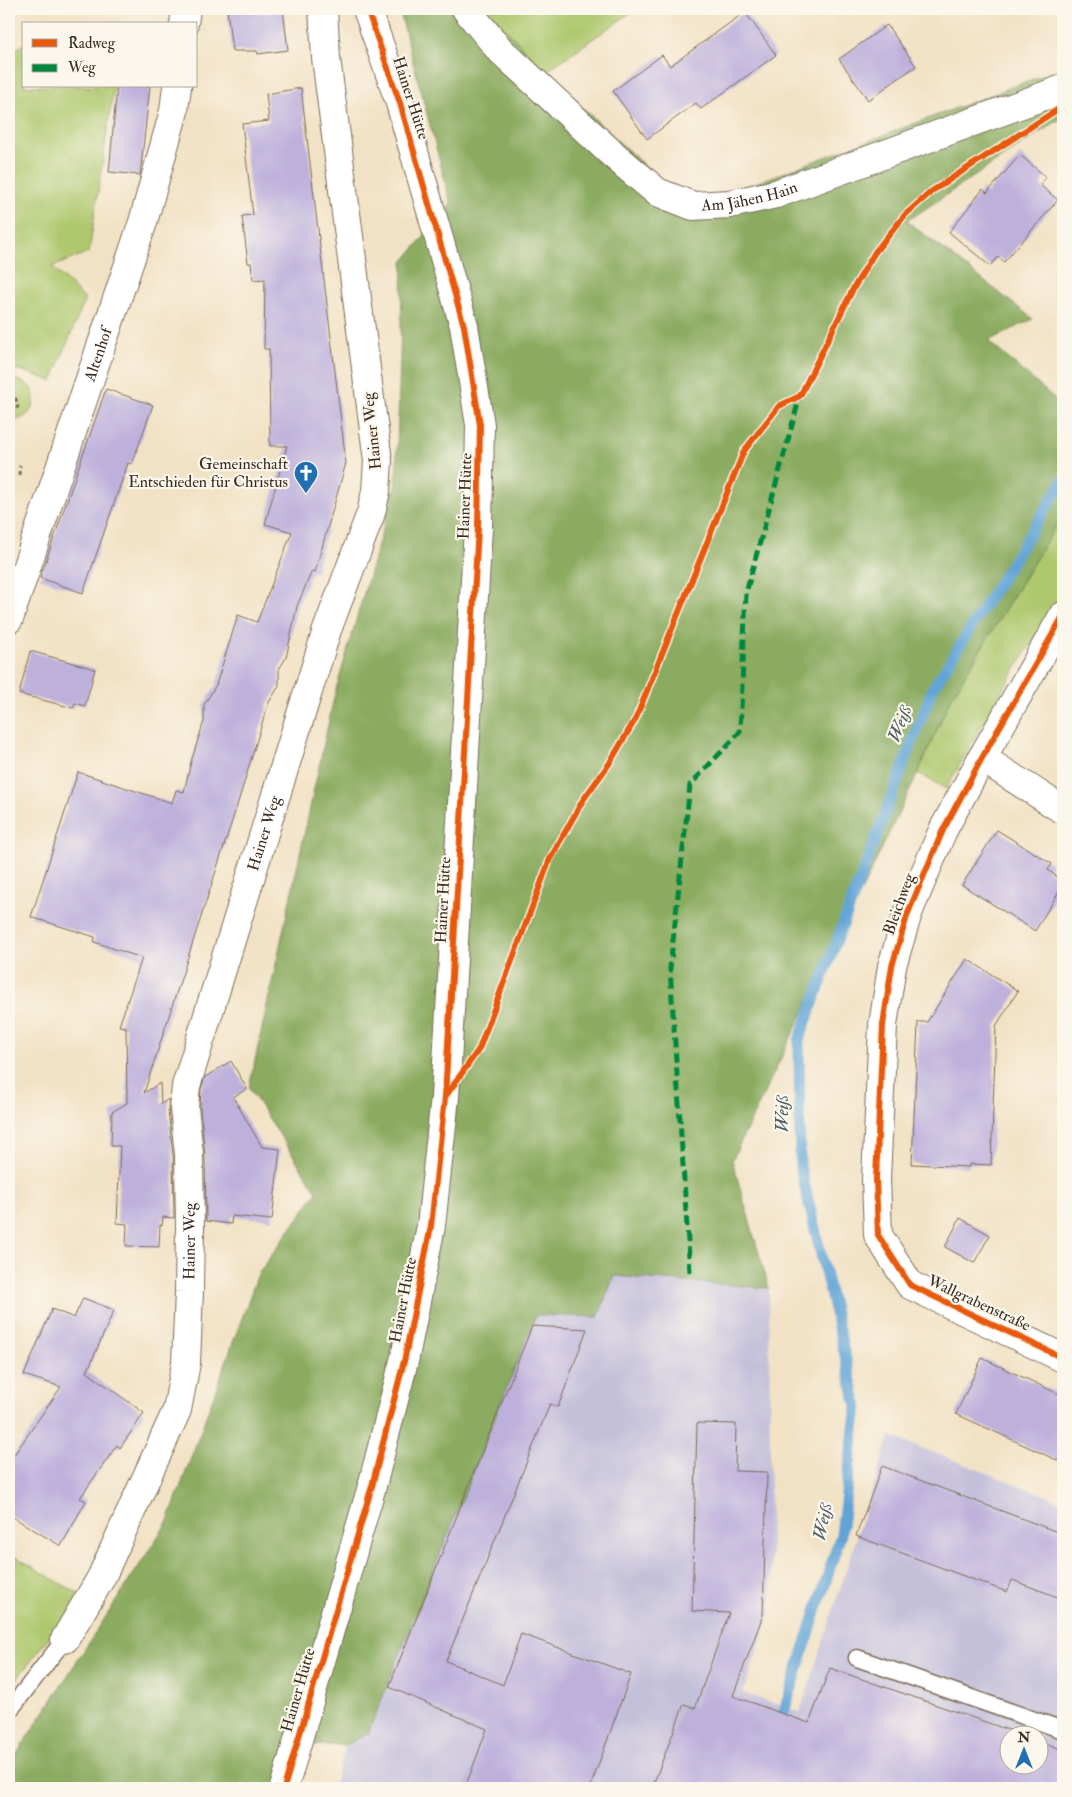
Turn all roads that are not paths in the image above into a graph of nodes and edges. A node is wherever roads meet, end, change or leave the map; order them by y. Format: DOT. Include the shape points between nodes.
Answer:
graph roads {
  1 [pos="186,9"];
  2 [pos="324,9"];
  3 [pos="367,9"];
  4 [pos="466,9"];
  5 [pos="184,22"];
  6 [pos="177,88"];
  7 [pos="1063,89"];
  8 [pos="1063,616"];
  9 [pos="9,619"];
  10 [pos="982,758"];
  11 [pos="1063,810"];
  12 [pos="878,1235"];
  13 [pos="1063,1358"];
  14 [pos="65,1639"];
  15 [pos="857,1658"];
  16 [pos="9,1711"];
  17 [pos="1063,1730"];
  18 [pos="284,1788"];
  1 -- 5 [label="street"];
  2 -- 14 [label="street, Hainer Weg" via="326,58 378,461 376,490 371,513 327,630 186,1086 189,1292 186,1363 177,1410 101,1578"];
  3 -- 18 [label="street, Hainer Hütte" via="400,103 464,326 480,425 478,528 445,1097 431,1226 405,1357 372,1486"];
  4 -- 7 [label="street, Am Jähen Hain" via="499,50 609,151 657,192 693,206 730,204 776,194"];
  6 -- 9 [label="street, Altenhof" via="174,111 143,222"];
  8 -- 10 [label="street, Bleichweg"];
  10 -- 11 [label="street"];
  10 -- 12 [label="street, Bleichweg" via="943,830 908,913 892,966 883,1025 876,1179"];
  12 -- 13 [label="street, Wallgrabenstraße" via="910,1285"];
  14 -- 16 [label="lane"];
  15 -- 17 [label="lane"];
}
